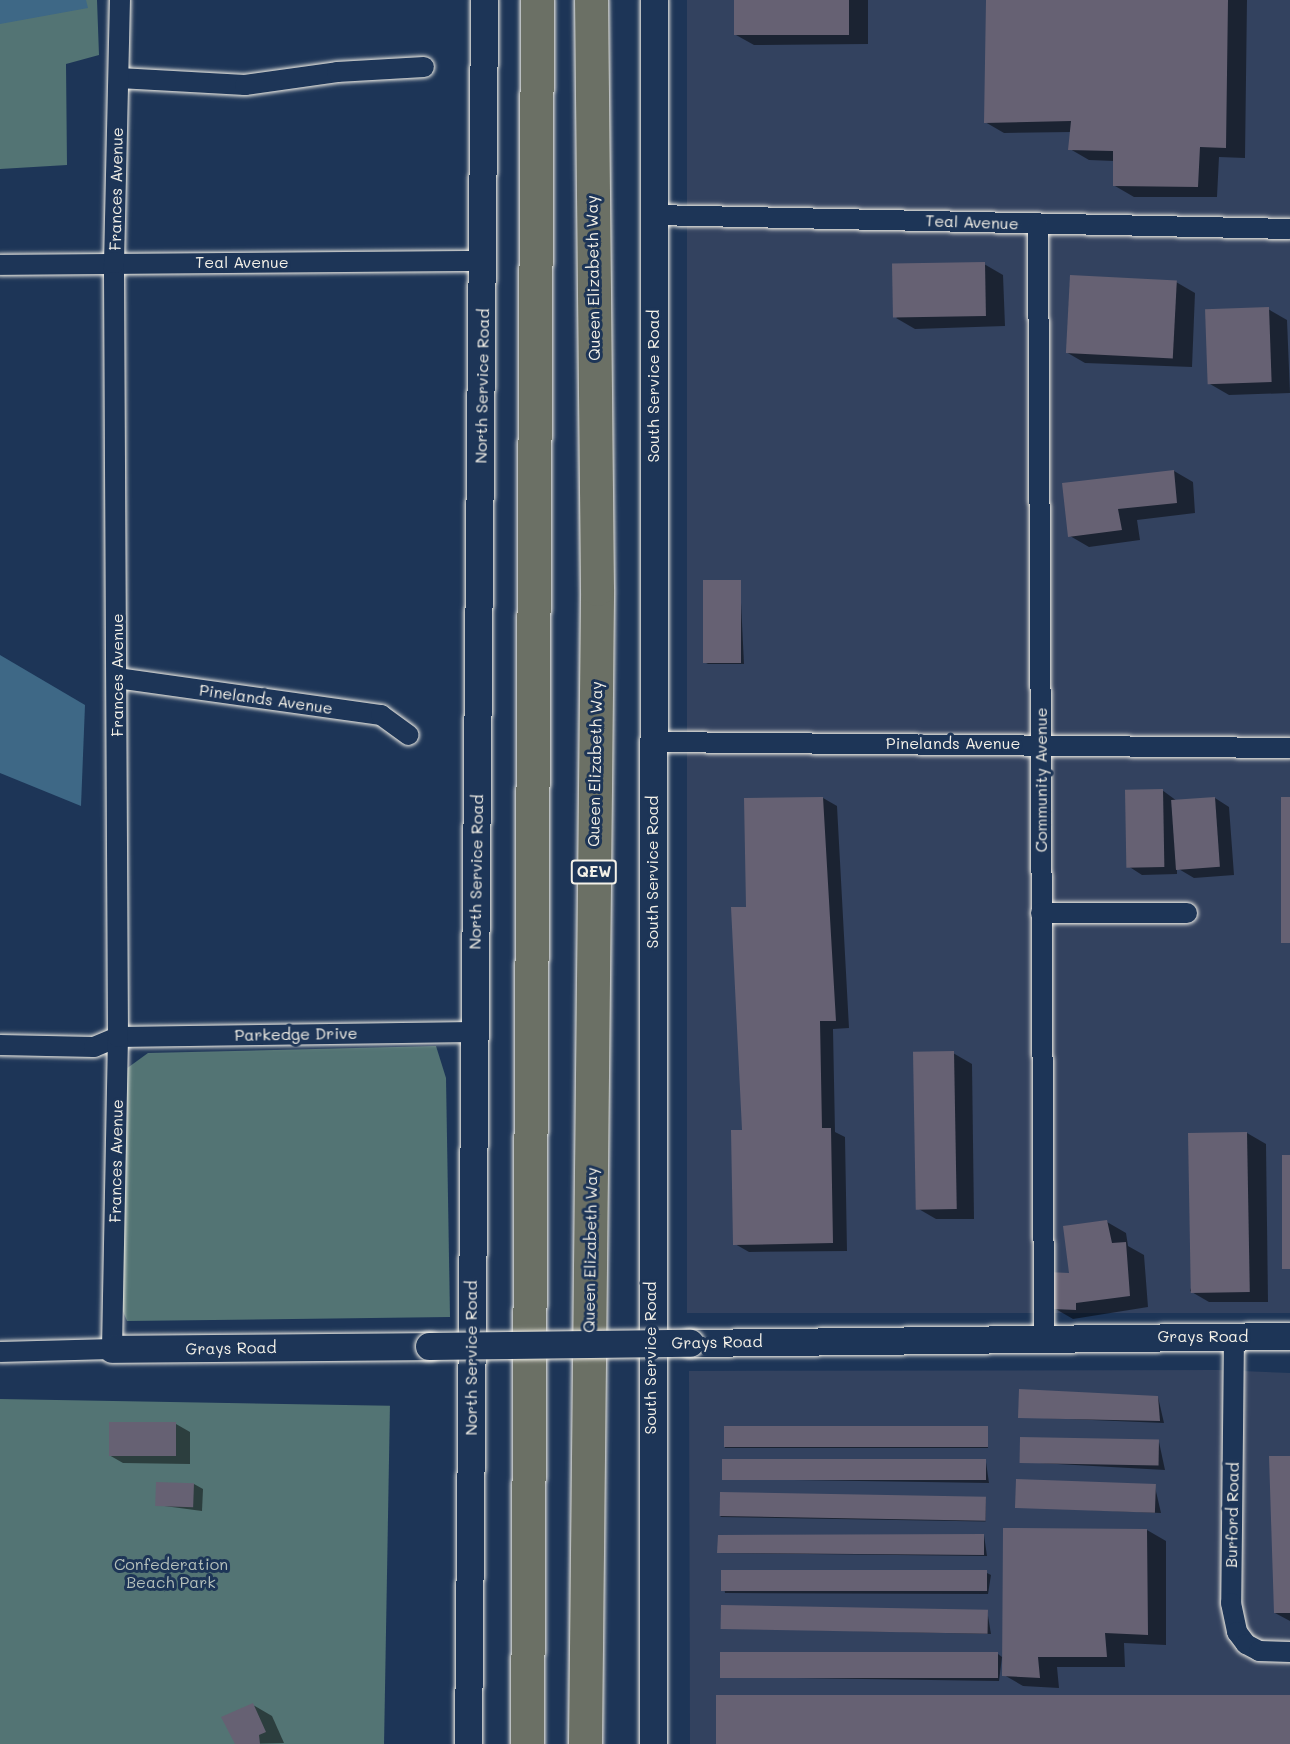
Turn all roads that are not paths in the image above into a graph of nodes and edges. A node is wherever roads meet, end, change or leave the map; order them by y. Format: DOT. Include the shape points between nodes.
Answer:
graph roads {
  1 [pos="120,0"];
  2 [pos="484,0"];
  3 [pos="537,0"];
  4 [pos="591,0"];
  5 [pos="654,0"];
  6 [pos="424,67"];
  7 [pos="119,78"];
  8 [pos="654,215"];
  9 [pos="1038,224"];
  10 [pos="1290,229"];
  11 [pos="484,261"];
  12 [pos="114,263"];
  13 [pos="0,265"];
  14 [pos="117,678"];
  15 [pos="409,735"];
  16 [pos="652,742"];
  17 [pos="1042,744"];
  18 [pos="1290,748"];
  19 [pos="1187,912"];
  20 [pos="1041,913"];
  21 [pos="473,1032"];
  22 [pos="118,1036"];
  23 [pos="0,1045"];
  24 [pos="1044,1335"];
  25 [pos="1234,1336"];
  26 [pos="1290,1336"];
  27 [pos="112,1349"];
  28 [pos="0,1352"];
  29 [pos="1290,1652"];
  30 [pos="468,1744"];
  31 [pos="527,1744"];
  32 [pos="585,1744"];
  33 [pos="653,1744"];
  1 -- 7 [label="street, Frances Avenue"];
  2 -- 11 [label="street, North Service Road"];
  3 -- 31 [label="highway"];
  4 -- 32 [label="highway, Queen Elizabeth Way / QEW" via="597,589"];
  5 -- 8 [label="street, South Service Road"];
  6 -- 7 [label="street" via="336,72 245,85"];
  7 -- 12 [label="street, Frances Avenue"];
  8 -- 9 [label="street, Teal Avenue"];
  8 -- 16 [label="street, South Service Road"];
  9 -- 10 [label="street, Teal Avenue"];
  9 -- 17 [label="street, Community Avenue"];
  11 -- 12 [label="street, Teal Avenue"];
  11 -- 21 [label="street, North Service Road"];
  12 -- 13 [label="street, Teal Avenue"];
  12 -- 14 [label="street, Frances Avenue"];
  14 -- 15 [label="street, Pinelands Avenue" via="381,715"];
  14 -- 22 [label="street, Frances Avenue"];
  16 -- 17 [label="street, Pinelands Avenue"];
  16 -- 33 [label="street, South Service Road"];
  17 -- 18 [label="street, Pinelands Avenue"];
  17 -- 20 [label="street, Community Avenue"];
  19 -- 20 [label="street"];
  20 -- 24 [label="street, Community Avenue"];
  21 -- 22 [label="street, Parkedge Drive"];
  21 -- 30 [label="street, North Service Road"];
  22 -- 23 [label="street" via="94,1047"];
  22 -- 27 [label="street, Frances Avenue"];
  24 -- 25 [label="street, Grays Road"];
  24 -- 27 [label="street, Grays Road, bridge"];
  25 -- 26 [label="street, Grays Road"];
  25 -- 29 [label="street, Burford Road" via="1231,1603 1237,1632 1246,1644 1259,1651"];
  27 -- 28 [label="street, Grays Road"];
}
